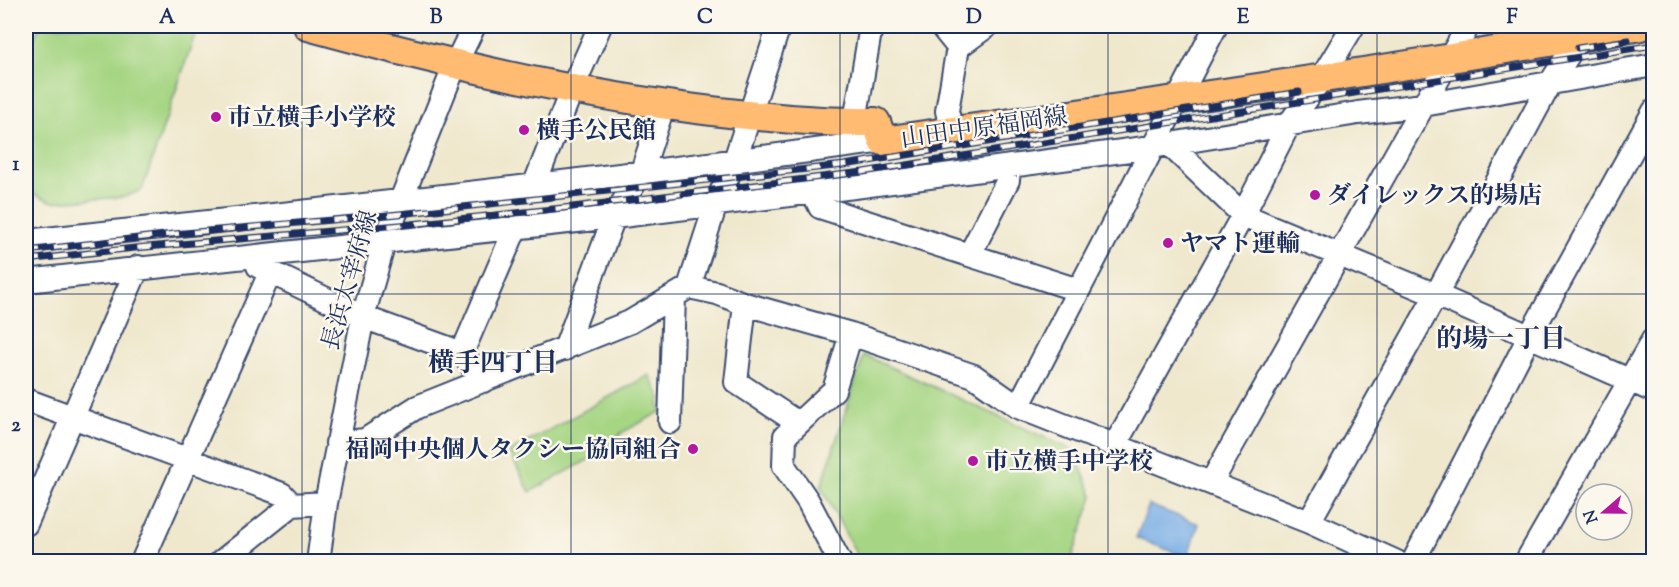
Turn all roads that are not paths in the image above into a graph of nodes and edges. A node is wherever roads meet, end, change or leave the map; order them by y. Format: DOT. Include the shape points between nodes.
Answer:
graph roads {
  1 [pos="308,26"];
  2 [pos="474,26"];
  3 [pos="600,26"];
  4 [pos="779,26"];
  5 [pos="871,26"];
  6 [pos="941,26"];
  7 [pos="987,26"];
  8 [pos="1353,26"];
  9 [pos="1468,26"];
  10 [pos="1641,26"];
  11 [pos="1212,27"];
  12 [pos="1584,31"];
  13 [pos="365,33"];
  14 [pos="958,47"];
  15 [pos="1449,59"];
  16 [pos="455,65"];
  17 [pos="1653,65"];
  18 [pos="1321,79"];
  19 [pos="1551,82"];
  20 [pos="572,89"];
  21 [pos="1178,100"];
  22 [pos="664,104"];
  23 [pos="1423,105"];
  24 [pos="1653,111"];
  25 [pos="750,115"];
  26 [pos="855,122"];
  27 [pos="1289,124"];
  28 [pos="952,131"];
  29 [pos="883,141"];
  30 [pos="1161,145"];
  31 [pos="735,160"];
  32 [pos="1010,166"];
  33 [pos="642,171"];
  34 [pos="534,186"];
  35 [pos="813,192"];
  36 [pos="401,200"];
  37 [pos="716,204"];
  38 [pos="1243,215"];
  39 [pos="614,217"];
  40 [pos="516,227"];
  41 [pos="26,241"];
  42 [pos="384,243"];
  43 [pos="970,254"];
  44 [pos="1339,255"];
  45 [pos="242,257"];
  46 [pos="138,267"];
  47 [pos="270,273"];
  48 [pos="26,281"];
  49 [pos="1078,290"];
  50 [pos="682,291"];
  51 [pos="1436,295"];
  52 [pos="745,304"];
  53 [pos="363,317"];
  54 [pos="851,334"];
  55 [pos="1529,337"];
  56 [pos="1653,338"];
  57 [pos="565,350"];
  58 [pos="462,353"];
  59 [pos="1630,380"];
  60 [pos="483,381"];
  61 [pos="1653,391"];
  62 [pos="26,400"];
  63 [pos="1018,407"];
  64 [pos="71,418"];
  65 [pos="670,422"];
  66 [pos="798,423"];
  67 [pos="337,443"];
  68 [pos="1115,445"];
  69 [pos="188,458"];
  70 [pos="1211,483"];
  71 [pos="326,503"];
  72 [pos="292,505"];
  73 [pos="1309,522"];
  74 [pos="26,524"];
  75 [pos="142,561"];
  76 [pos="221,561"];
  77 [pos="318,561"];
  78 [pos="840,561"];
  79 [pos="1397,561"];
  80 [pos="1413,561"];
  81 [pos="1526,561"];
  1 -- 13 [label="main road, 山田中原福岡線"];
  2 -- 16 [label="street, 長浜太宰府線"];
  3 -- 20 [label="street"];
  4 -- 25 [label="street"];
  5 -- 26 [label="street"];
  6 -- 14 [label="street"];
  7 -- 14 [label="street"];
  8 -- 18 [label="street"];
  9 -- 15 [label="street"];
  10 -- 12 [label="main road, 山田中原福岡線"];
  11 -- 21 [label="street"];
  12 -- 15 [label="main road, 山田中原福岡線"];
  12 -- 19 [label="street"];
  13 -- 16 [label="main road, 山田中原福岡線"];
  14 -- 28 [label="street" via="946,111"];
  15 -- 18 [label="main road, 山田中原福岡線"];
  15 -- 23 [label="street"];
  16 -- 20 [label="main road, 山田中原福岡線"];
  16 -- 36 [label="street, 長浜太宰府線"];
  17 -- 19 [label="street"];
  18 -- 21 [label="main road, 山田中原福岡線"];
  18 -- 27 [label="street"];
  19 -- 23 [label="street"];
  19 -- 51 [label="street"];
  20 -- 22 [label="main road, 山田中原福岡線"];
  20 -- 34 [label="street"];
  21 -- 28 [label="main road, 山田中原福岡線"];
  21 -- 30 [label="street"];
  22 -- 25 [label="main road, 山田中原福岡線"];
  22 -- 33 [label="street"];
  23 -- 27 [label="street"];
  23 -- 44 [label="street"];
  24 -- 55 [label="street"];
  25 -- 26 [label="main road, 山田中原福岡線"];
  25 -- 31 [label="street"];
  26 -- 29 [label="main road, 山田中原福岡線" via="876,122"];
  27 -- 30 [label="street"];
  27 -- 38 [label="street"];
  28 -- 29 [label="main road, 山田中原福岡線"];
  29 -- 31 [label="street"];
  30 -- 32 [label="street"];
  30 -- 38 [label="street"];
  30 -- 49 [label="street"];
  31 -- 33 [label="street"];
  31 -- 37 [label="street"];
  32 -- 35 [label="street"];
  32 -- 43 [label="street" via="1008,180"];
  33 -- 34 [label="street"];
  33 -- 39 [label="street"];
  34 -- 36 [label="street"];
  35 -- 37 [label="street"];
  35 -- 43 [label="street" via="820,207"];
  36 -- 41 [label="street"];
  36 -- 42 [label="street, 長浜太宰府線"];
  37 -- 39 [label="street"];
  37 -- 50 [label="street"];
  38 -- 44 [label="street"];
  38 -- 68 [label="street"];
  39 -- 40 [label="street"];
  39 -- 57 [label="street"];
  40 -- 42 [label="street"];
  40 -- 58 [label="street"];
  42 -- 45 [label="street"];
  42 -- 53 [label="street, 長浜太宰府線"];
  43 -- 49 [label="street"];
  44 -- 51 [label="street"];
  44 -- 70 [label="street"];
  45 -- 46 [label="street"];
  45 -- 47 [label="street"];
  46 -- 48 [label="street"];
  46 -- 64 [label="street"];
  47 -- 53 [label="street"];
  47 -- 69 [label="street"];
  49 -- 63 [label="street"];
  50 -- 52 [label="street" via="717,293"];
  50 -- 57 [label="street" via="630,322"];
  50 -- 65 [label="street"];
  51 -- 55 [label="street"];
  51 -- 73 [label="street"];
  52 -- 54 [label="street"];
  52 -- 66 [label="street" via="736,382"];
  53 -- 58 [label="street"];
  53 -- 67 [label="street, 長浜太宰府線"];
  54 -- 63 [label="street" via="974,376"];
  54 -- 66 [label="street" via="834,390"];
  55 -- 59 [label="street"];
  55 -- 80 [label="street"];
  56 -- 59 [label="street"];
  57 -- 60 [label="street"];
  58 -- 60 [label="street"];
  59 -- 61 [label="street"];
  59 -- 81 [label="street"];
  60 -- 67 [label="street" via="417,407 365,440"];
  62 -- 64 [label="street"];
  63 -- 68 [label="street"];
  64 -- 69 [label="street"];
  64 -- 74 [label="street"];
  66 -- 78 [label="street" via="785,436 784,466"];
  67 -- 71 [label="street, 長浜太宰府線"];
  68 -- 70 [label="street"];
  69 -- 72 [label="street" via="282,494"];
  69 -- 75 [label="street"];
  70 -- 73 [label="street"];
  71 -- 72 [label="street"];
  71 -- 77 [label="street, 長浜太宰府線"];
  72 -- 76 [label="street"];
  73 -- 79 [label="street"];
}
